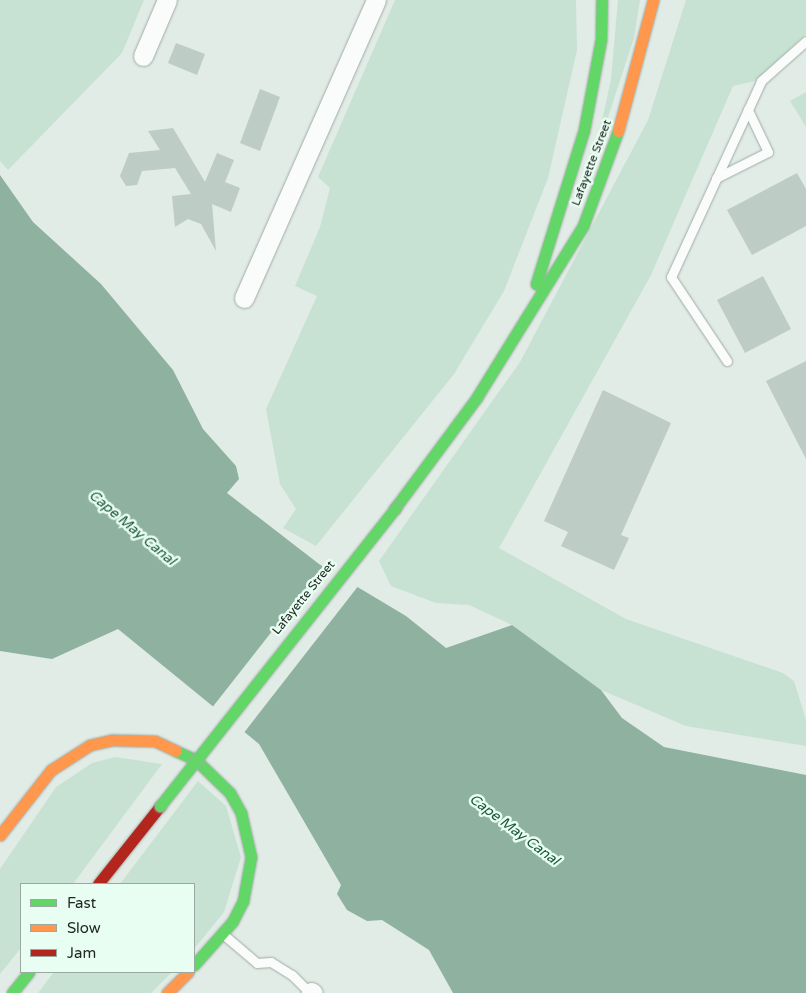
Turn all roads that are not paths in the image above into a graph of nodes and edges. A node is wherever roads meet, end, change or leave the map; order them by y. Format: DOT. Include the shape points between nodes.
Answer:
graph roads {
  1 [pos="166,0"];
  2 [pos="376,0"];
  3 [pos="602,0"];
  4 [pos="653,0"];
  5 [pos="806,41"];
  6 [pos="143,56"];
  7 [pos="748,110"];
  8 [pos="716,178"];
  9 [pos="244,298"];
  10 [pos="523,322"];
  11 [pos="727,361"];
  12 [pos="0,835"];
  13 [pos="99,883"];
  14 [pos="223,935"];
  15 [pos="195,965"];
  16 [pos="28,973"];
  17 [pos="187,973"];
  18 [pos="12,993"];
  19 [pos="167,993"];
  20 [pos="311,993"];
  1 -- 6 [label="street"];
  2 -- 9 [label="street"];
  3 -- 10 [label="main road, Lafayette Street" via="601,39 584,130"];
  4 -- 10 [label="main road, Lafayette Street" via="639,69 609,164 579,234"];
  5 -- 7 [label="lane" via="761,82"];
  7 -- 8 [label="lane"];
  7 -- 8 [label="lane" via="768,152"];
  8 -- 11 [label="lane" via="671,277"];
  10 -- 13 [label="main road, Lafayette Street, bridge" via="477,397 395,508"];
  12 -- 14 [label="main road" via="51,770 90,746 134,738 179,751 215,775 230,793 248,834 249,879 243,901"];
  14 -- 15 [label="main road"];
  14 -- 20 [label="lane" via="257,963 271,962"];
  16 -- 18 [label="main road"];
  17 -- 19 [label="main road"];
}
